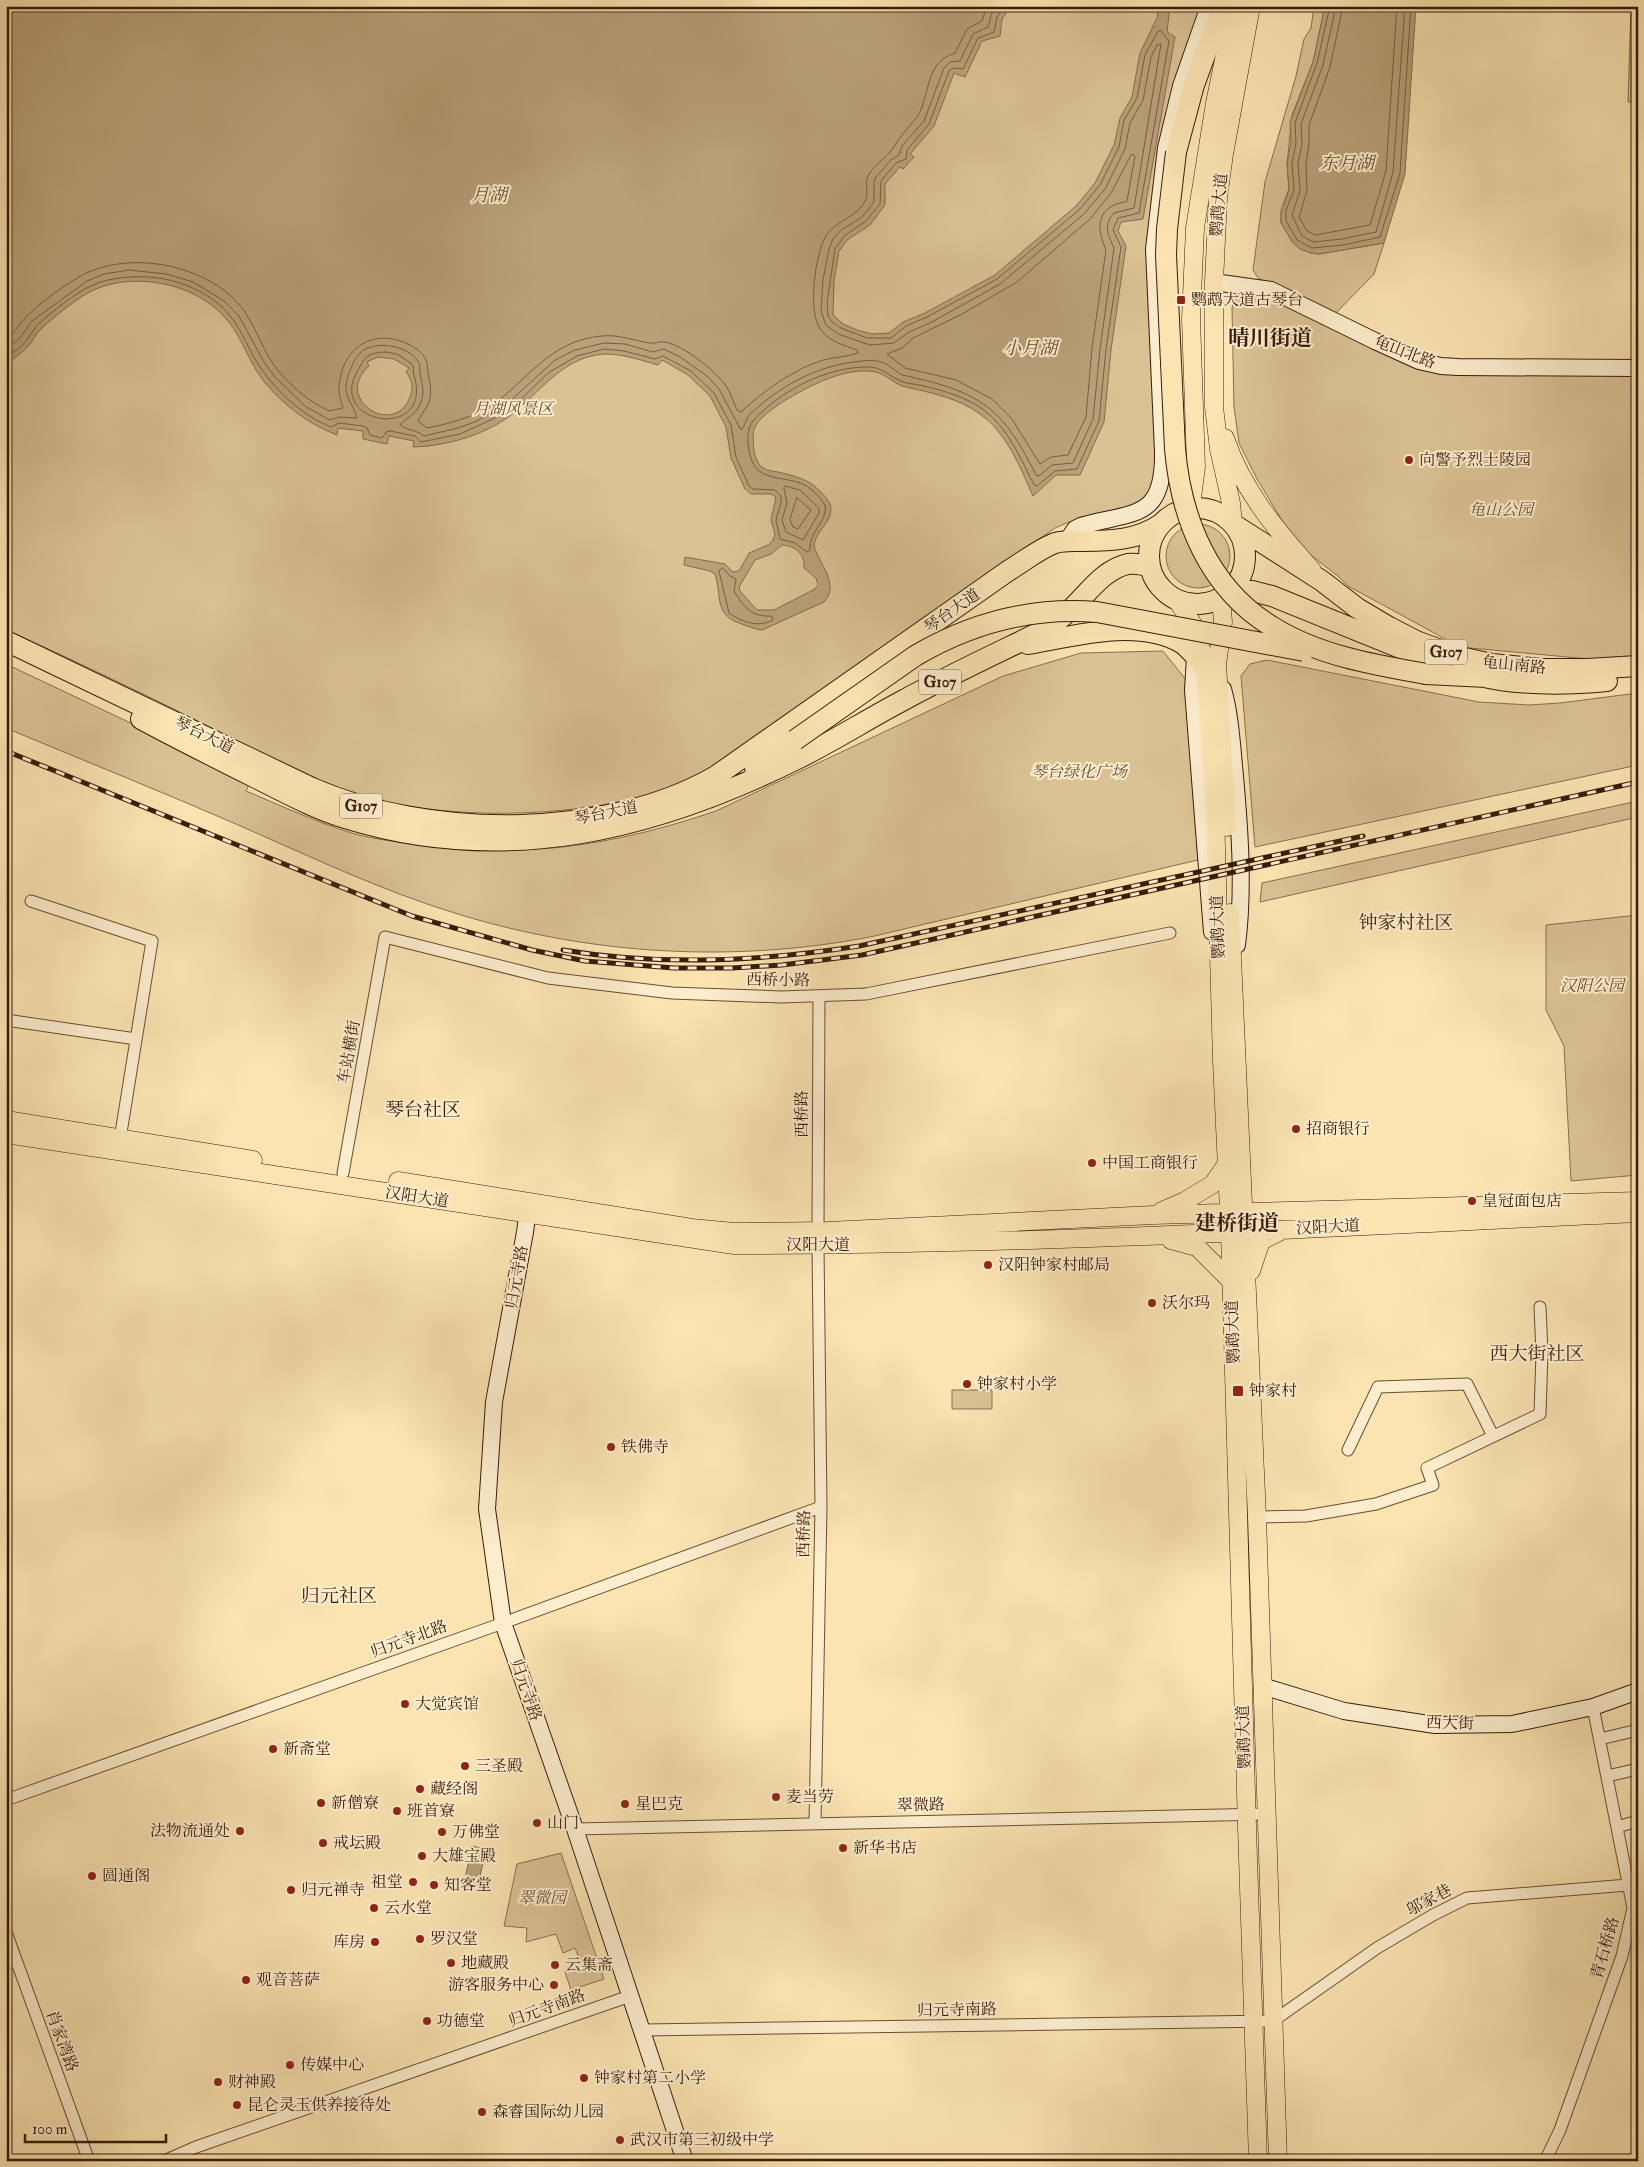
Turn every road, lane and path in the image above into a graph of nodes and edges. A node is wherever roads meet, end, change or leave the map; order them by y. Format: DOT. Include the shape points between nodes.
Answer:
graph roads {
  1 [pos="1209,6"];
  2 [pos="1223,6"];
  3 [pos="1236,6"];
  4 [pos="1251,6"];
  5 [pos="1638,55"];
  6 [pos="1638,92"];
  7 [pos="1214,282"];
  8 [pos="1638,368"];
  9 [pos="1214,407"];
  10 [pos="1181,511"];
  11 [pos="1161,524"];
  12 [pos="1233,524"];
  13 [pos="1067,541"];
  14 [pos="1150,567"];
  15 [pos="1322,581"];
  16 [pos="1226,594"];
  17 [pos="1177,600"];
  18 [pos="6,641"];
  19 [pos="1006,648"];
  20 [pos="6,654"];
  21 [pos="1206,663"];
  22 [pos="1384,666"];
  23 [pos="1638,666"];
  24 [pos="1487,677"];
  25 [pos="1638,678"];
  26 [pos="718,793"];
  27 [pos="32,901"];
  28 [pos="1170,933"];
  29 [pos="385,938"];
  30 [pos="1226,975"];
  31 [pos="819,998"];
  32 [pos="6,1020"];
  33 [pos="136,1039"];
  34 [pos="6,1120"];
  35 [pos="6,1134"];
  36 [pos="120,1139"];
  37 [pos="1234,1161"];
  38 [pos="343,1173"];
  39 [pos="1638,1201"];
  40 [pos="528,1208"];
  41 [pos="1294,1211"];
  42 [pos="1237,1213"];
  43 [pos="1638,1213"];
  44 [pos="1153,1215"];
  45 [pos="1296,1228"];
  46 [pos="1238,1232"];
  47 [pos="1153,1236"];
  48 [pos="818,1239"];
  49 [pos="1239,1282"];
  50 [pos="1540,1307"];
  51 [pos="1493,1436"];
  52 [pos="1348,1450"];
  53 [pos="821,1507"];
  54 [pos="1257,1517"];
  55 [pos="503,1623"];
  56 [pos="1262,1686"];
  57 [pos="1638,1691"];
  58 [pos="1593,1706"];
  59 [pos="1638,1730"];
  60 [pos="1600,1739"];
  61 [pos="1638,1769"];
  62 [pos="1606,1776"];
  63 [pos="6,1800"];
  64 [pos="1267,1814"];
  65 [pos="1246,1815"];
  66 [pos="1638,1821"];
  67 [pos="815,1823"];
  68 [pos="1617,1827"];
  69 [pos="575,1830"];
  70 [pos="1631,1878"];
  71 [pos="6,1932"];
  72 [pos="630,1996"];
  73 [pos="1274,2021"];
  74 [pos="1253,2022"];
  75 [pos="642,2030"];
  76 [pos="89,2161"];
  77 [pos="164,2161"];
  78 [pos="685,2161"];
  79 [pos="1258,2161"];
  80 [pos="1278,2161"];
  81 [pos="1544,2161"];
  1 -- 13 [label="street" via="1180,86 1166,148 1154,249 1163,452 1161,485 1151,502 1138,513 1081,526"];
  2 -- 22 [label="highway, bridge" via="1194,85 1176,152 1167,229 1178,481 1188,521 1201,549 1213,569 1247,609 1295,639"];
  3 -- 10 [label="main road, 鹦鹉大道" via="1215,104 1195,228 1191,319 1197,446 1192,498"];
  4 -- 7 [label="main road, 鹦鹉大道" via="1218,198"];
  5 -- 6 [label="street"];
  7 -- 8 [label="street, 龟山北路" via="1271,290 1430,364"];
  7 -- 9 [label="main road, 鹦鹉大道"];
  9 -- 12 [label="main road"];
  9 -- 15 [label="main road" via="1242,478 1289,544"];
  10 -- 11 [label="highway, G107"];
  10 -- 12 [label="highway, G107" via="1209,510"];
  11 -- 13 [label="highway, 琴台大道 / G107" via="1137,536"];
  11 -- 14 [label="highway" via="1149,552"];
  12 -- 15 [label="highway, G107"];
  12 -- 16 [label="highway" via="1243,544 1245,565 1240,579"];
  13 -- 18 [label="highway, 琴台大道 / G107" via="1054,543 1008,571 706,781 657,802 578,820 527,824 446,822 348,802 312,788"];
  14 -- 17 [label="highway, G107" via="1159,587"];
  14 -- 19 [label="highway, 琴台大道 / G107" via="1126,564 1112,570 1058,622"];
  15 -- 23 [label="highway, 龟山南路 / G107" via="1389,627 1460,657 1542,669"];
  16 -- 17 [label="highway, G107" via="1199,605"];
  16 -- 21 [label="main road, 鹦鹉大道" via="1223,622"];
  16 -- 24 [label="highway, G107" via="1264,593 1406,652"];
  17 -- 21 [label="main road, 鹦鹉大道" via="1196,631"];
  19 -- 21 [label="highway" via="1075,635 1126,631 1169,637 1183,643"];
  19 -- 26 [label="highway, 琴台大道 / G107" via="794,760"];
  20 -- 26 [label="highway, 琴台大道 / G107" via="308,804 346,818 406,832 500,842 552,838 660,816"];
  21 -- 30 [label="main road, 鹦鹉大道"];
  21 -- 30 [label="street" via="1229,711 1237,803 1241,909"];
  22 -- 24 [label="highway, bridge" via="1426,674"];
  22 -- 26 [label="highway, bridge" via="1105,613 1070,610 1028,613 963,632 915,656"];
  24 -- 25 [label="highway, 龟山南路 / G107" via="1553,684"];
  27 -- 33 [label="street" via="152,941"];
  28 -- 31 [label="street, 西桥小路" via="866,994"];
  29 -- 31 [label="street, 西桥小路" via="548,978 672,993"];
  29 -- 38 [label="street, 车站横街"];
  30 -- 37 [label="main road, 鹦鹉大道"];
  31 -- 48 [label="street, 西桥路"];
  32 -- 33 [label="street"];
  33 -- 36 [label="street"];
  34 -- 36 [label="main road, 汉阳大道"];
  35 -- 40 [label="main road, 汉阳大道" via="339,1184"];
  36 -- 38 [label="main road, 汉阳大道"];
  37 -- 41 [label="main road" via="1256,1198"];
  37 -- 42 [label="main road, 鹦鹉大道"];
  37 -- 44 [label="main road" via="1213,1184"];
  38 -- 40 [label="main road, 汉阳大道"];
  39 -- 41 [label="main road, 汉阳大道"];
  40 -- 48 [label="main road, 汉阳大道" via="734,1246"];
  40 -- 55 [label="street, 归元寺路" via="494,1402 487,1509"];
  41 -- 42 [label="main road, 汉阳大道"];
  42 -- 44 [label="main road, 汉阳大道"];
  42 -- 46 [label="main road, 鹦鹉大道"];
  43 -- 45 [label="main road, 汉阳大道"];
  44 -- 48 [label="main road, 汉阳大道"];
  45 -- 46 [label="main road, 汉阳大道"];
  45 -- 49 [label="main road" via="1261,1241"];
  46 -- 47 [label="main road, 汉阳大道"];
  46 -- 49 [label="main road, 鹦鹉大道"];
  47 -- 48 [label="main road, 汉阳大道"];
  47 -- 49 [label="main road" via="1196,1248"];
  48 -- 53 [label="street, 西桥路"];
  49 -- 54 [label="main road, 鹦鹉大道"];
  49 -- 65 [label="main road, 鹦鹉大道"];
  50 -- 51 [label="street" via="1540,1414"];
  51 -- 52 [label="street" via="1467,1384 1378,1388"];
  51 -- 54 [label="street" via="1427,1468 1433,1485 1368,1505 1306,1516"];
  53 -- 55 [label="street, 归元寺北路"];
  53 -- 67 [label="street, 西桥路"];
  54 -- 56 [label="main road, 鹦鹉大道"];
  55 -- 63 [label="street, 归元寺北路"];
  55 -- 69 [label="street, 归元寺路"];
  56 -- 58 [label="street, 西大街" via="1344,1711 1435,1724 1512,1724"];
  56 -- 64 [label="main road, 鹦鹉大道"];
  57 -- 58 [label="street, 西大街"];
  58 -- 60 [label="street, 青石桥路"];
  59 -- 60 [label="street"];
  60 -- 62 [label="street, 青石桥路"];
  61 -- 62 [label="street"];
  62 -- 68 [label="street, 青石桥路"];
  64 -- 65 [label="street, 翠微路"];
  64 -- 73 [label="main road, 鹦鹉大道"];
  65 -- 67 [label="street, 翠微路"];
  65 -- 74 [label="main road, 鹦鹉大道"];
  66 -- 68 [label="street"];
  67 -- 69 [label="street, 翠微路"];
  68 -- 70 [label="street, 青石桥路"];
  69 -- 72 [label="street, 归元寺路"];
  70 -- 73 [label="street, 邬家巷" via="1467,1898 1377,1948"];
  70 -- 81 [label="street, 青石桥路" via="1633,1908 1622,1956 1560,2130"];
  71 -- 76 [label="street, 肖家湾路"];
  72 -- 75 [label="street, 归元寺路"];
  72 -- 77 [label="street, 归元寺南路"];
  73 -- 74 [label="street, 归元寺南路"];
  73 -- 80 [label="main road, 鹦鹉大道"];
  74 -- 75 [label="street, 归元寺南路"];
  74 -- 79 [label="main road, 鹦鹉大道"];
  75 -- 78 [label="street, 归元寺路"];
}
